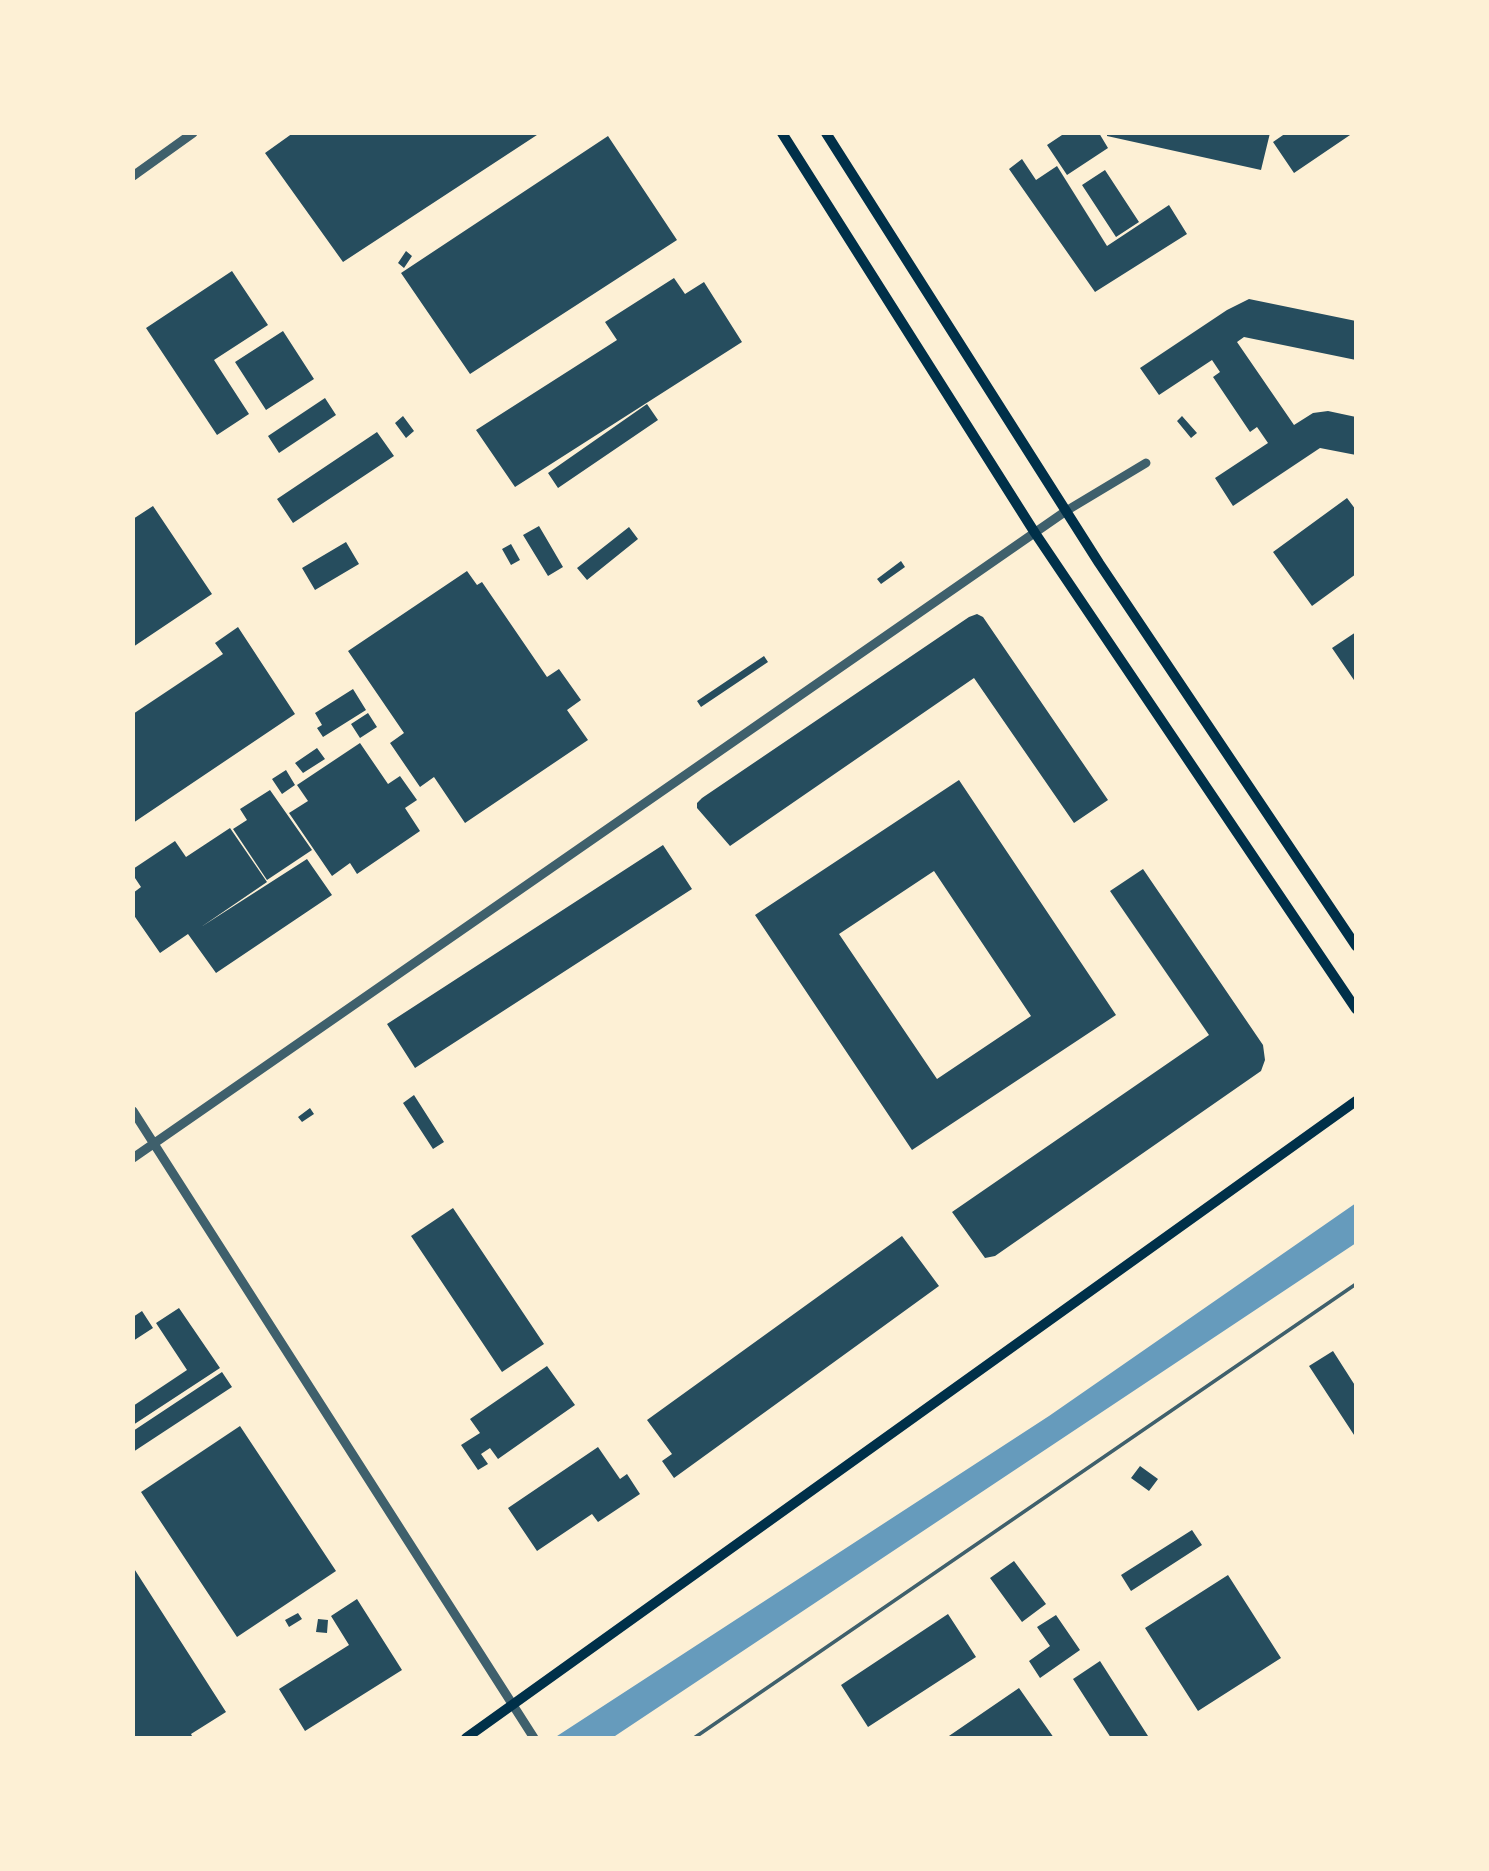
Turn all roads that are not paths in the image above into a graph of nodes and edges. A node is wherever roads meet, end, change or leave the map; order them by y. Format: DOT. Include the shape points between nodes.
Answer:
graph roads {
  1 [pos="193,133"];
  2 [pos="782,133"];
  3 [pos="826,133"];
  4 [pos="133,176"];
  5 [pos="1146,463"];
  6 [pos="1066,511"];
  7 [pos="1035,533"];
  8 [pos="1356,946"];
  9 [pos="1356,1009"];
  10 [pos="1356,1101"];
  11 [pos="133,1111"];
  12 [pos="155,1143"];
  13 [pos="133,1158"];
  14 [pos="1356,1284"];
  15 [pos="512,1706"];
  16 [pos="466,1738"];
  17 [pos="534,1738"];
  18 [pos="694,1738"];
  1 -- 4 [label="street"];
  2 -- 7 [label="main road"];
  3 -- 6 [label="main road"];
  5 -- 6 [label="street"];
  6 -- 7 [label="street"];
  6 -- 8 [label="main road"];
  7 -- 9 [label="main road"];
  7 -- 12 [label="street"];
  10 -- 15 [label="main road"];
  11 -- 12 [label="street"];
  12 -- 13 [label="street"];
  12 -- 15 [label="street"];
  14 -- 18 [label="lane"];
  15 -- 16 [label="main road"];
  15 -- 17 [label="street"];
}
